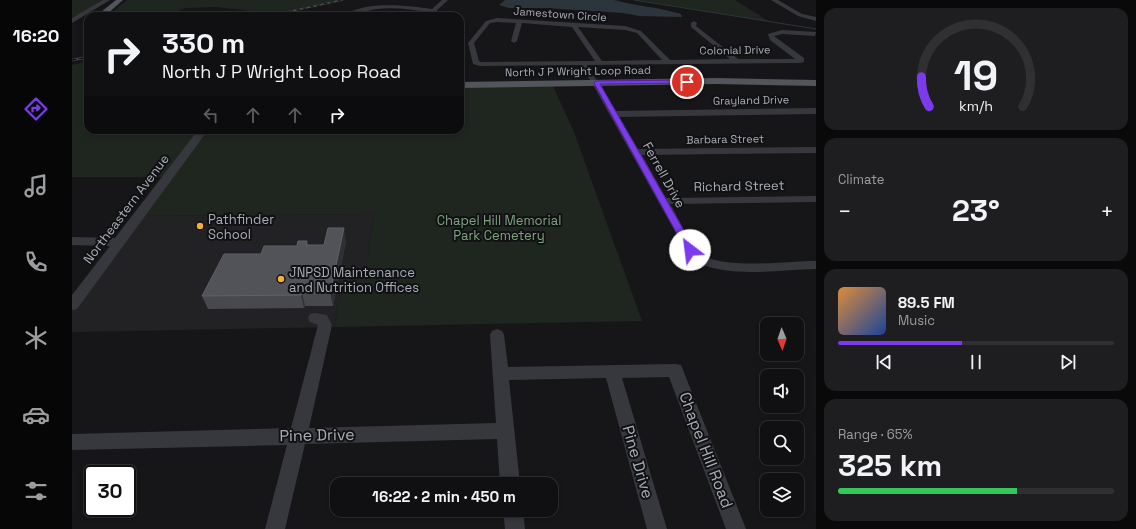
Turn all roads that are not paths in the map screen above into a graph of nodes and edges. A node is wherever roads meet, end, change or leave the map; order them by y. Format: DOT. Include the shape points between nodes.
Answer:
graph roads {
  1 [pos="107,0"];
  2 [pos="120,0"];
  3 [pos="445,0"];
  4 [pos="774,0"];
  5 [pos="434,10"];
  6 [pos="87,12"];
  7 [pos="105,12"];
  8 [pos="355,12"];
  9 [pos="84,14"];
  10 [pos="816,19"];
  11 [pos="72,21"];
  12 [pos="520,21"];
  13 [pos="694,23"];
  14 [pos="573,24"];
  15 [pos="816,34"];
  16 [pos="514,41"];
  17 [pos="736,61"];
  18 [pos="668,62"];
  19 [pos="582,63"];
  20 [pos="600,63"];
  21 [pos="480,64"];
  22 [pos="596,83"];
  23 [pos="816,83"];
  24 [pos="464,85"];
  25 [pos="816,111"];
  26 [pos="614,114"];
  27 [pos="200,134"];
  28 [pos="816,150"];
  29 [pos="635,152"];
  30 [pos="816,199"];
  31 [pos="663,201"];
  32 [pos="72,241"];
  33 [pos="118,242"];
  34 [pos="816,265"];
  35 [pos="72,305"];
  36 [pos="315,318"];
  37 [pos="497,335"];
  38 [pos="612,372"];
  39 [pos="500,374"];
  40 [pos="505,431"];
  41 [pos="297,435"];
  42 [pos="72,442"];
  43 [pos="509,477"];
  44 [pos="514,517"];
  45 [pos="275,529"];
  46 [pos="515,529"];
  47 [pos="657,529"];
  48 [pos="736,529"];
  1 -- 6 [label="street"];
  2 -- 7 [label="main road"];
  3 -- 5 [label="street"];
  4 -- 10 [label="street" via="800,15"];
  5 -- 8 [label="street" via="381,7"];
  9 -- 11 [label="street"];
  12 -- 14 [label="street, Jamestown Circle"];
  12 -- 16 [label="street"];
  12 -- 21 [label="street, Jamestown Circle" via="488,22 471,43 476,62"];
  13 -- 17 [label="street" via="693,26"];
  14 -- 18 [label="street, Jamestown Circle" via="634,30"];
  14 -- 20 [label="street"];
  15 -- 17 [label="street, Colonial Drive" via="782,32 770,35 801,60 799,61"];
  17 -- 18 [label="street, Colonial Drive"];
  18 -- 20 [label="street, Colonial Drive"];
  19 -- 20 [label="street, Colonial Drive"];
  19 -- 21 [label="street, Colonial Drive"];
  19 -- 22 [label="street"];
  22 -- 23 [label="main road, North J P Wright Loop Road"];
  22 -- 24 [label="main road, North J P Wright Loop Road"];
  22 -- 26 [label="street, Ferrell Drive"];
  25 -- 26 [label="street, Grayland Drive"];
  26 -- 29 [label="street, Ferrell Drive"];
  27 -- 33 [label="street, Northeastern Avenue"];
  28 -- 29 [label="street, Barbara Street"];
  29 -- 31 [label="street, Ferrell Drive"];
  30 -- 31 [label="street, Richard Street"];
  31 -- 34 [label="street, Ferrell Drive" via="690,250 705,261 729,267"];
  32 -- 33 [label="street"];
  33 -- 35 [label="street, Northeastern Avenue"];
  36 -- 41 [label="street" via="322,319 325,324"];
  37 -- 39 [label="street"];
  38 -- 39 [label="street"];
  38 -- 47 [label="street, Pine Drive"];
  38 -- 48 [label="street, Chapel Hill Road" via="675,370"];
  39 -- 40 [label="street"];
  40 -- 41 [label="street, Pine Drive"];
  40 -- 43 [label="street"];
  41 -- 42 [label="street, Pine Drive"];
  41 -- 45 [label="street"];
  44 -- 46 [label="street"];
}
